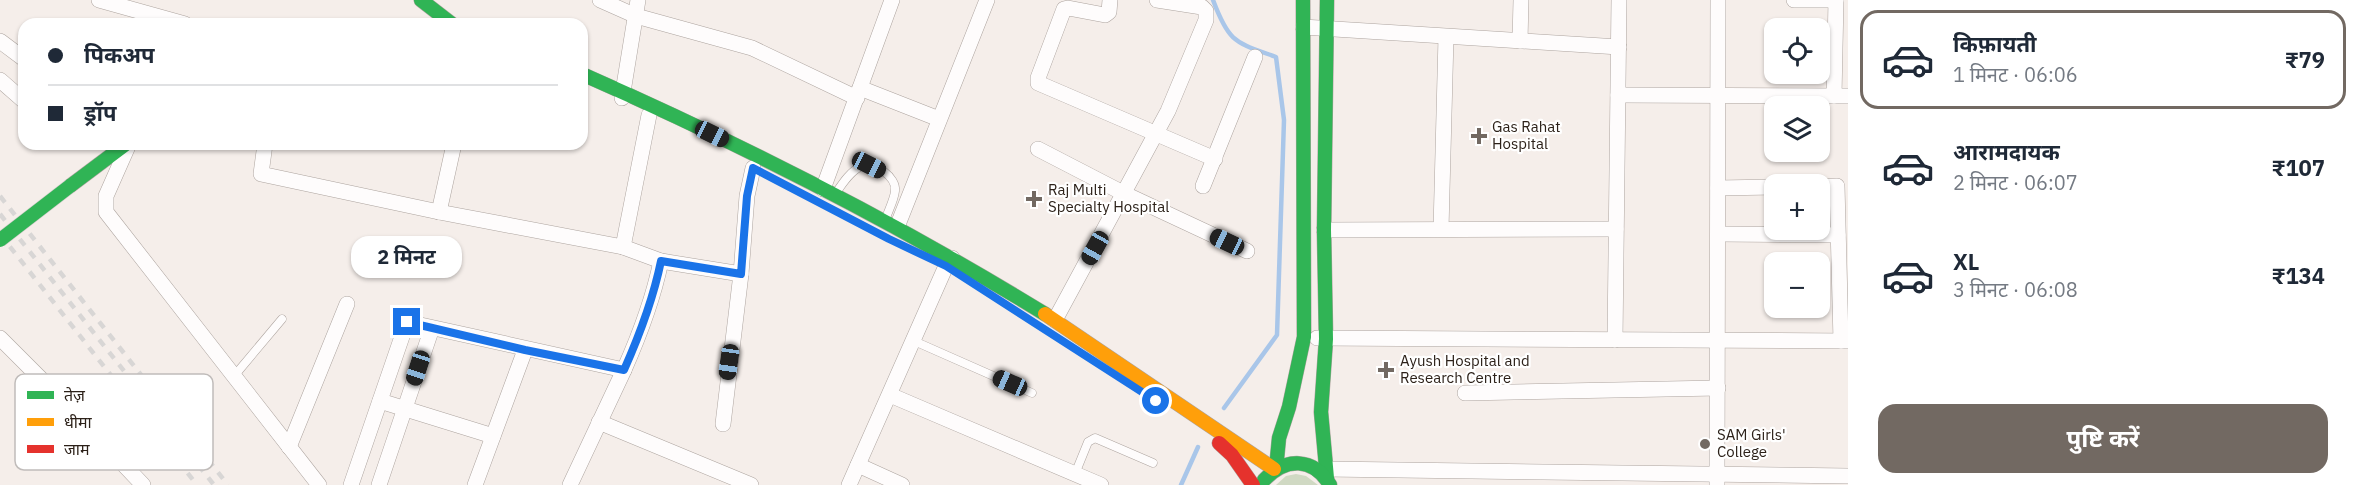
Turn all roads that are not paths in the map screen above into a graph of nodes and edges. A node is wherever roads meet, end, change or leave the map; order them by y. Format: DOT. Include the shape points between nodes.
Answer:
graph roads {
  1 [pos="99,0"];
  2 [pos="421,0"];
  3 [pos="600,0"];
  4 [pos="638,0"];
  5 [pos="892,0"];
  6 [pos="987,0"];
  7 [pos="1110,0"];
  8 [pos="1157,0"];
  9 [pos="1303,0"];
  10 [pos="1327,0"];
  11 [pos="1521,0"];
  12 [pos="1619,0"];
  13 [pos="1718,0"];
  14 [pos="1794,0"];
  15 [pos="1836,0"];
  16 [pos="636,16"];
  17 [pos="164,18"];
  18 [pos="444,18"];
  19 [pos="1303,27"];
  20 [pos="1327,28"];
  21 [pos="1446,37"];
  22 [pos="0,41"];
  23 [pos="1520,41"];
  24 [pos="1619,47"];
  25 [pos="18,54"];
  26 [pos="1255,57"];
  27 [pos="588,78"];
  28 [pos="0,80"];
  29 [pos="588,90"];
  30 [pos="859,93"];
  31 [pos="1618,95"];
  32 [pos="1718,95"];
  33 [pos="18,96"];
  34 [pos="1841,96"];
  35 [pos="622,98"];
  36 [pos="649,115"];
  37 [pos="939,119"];
  38 [pos="1156,133"];
  39 [pos="1038,149"];
  40 [pos="119,150"];
  41 [pos="125,150"];
  42 [pos="264,150"];
  43 [pos="453,150"];
  44 [pos="1215,159"];
  45 [pos="753,168"];
  46 [pos="1203,186"];
  47 [pos="1830,186"];
  48 [pos="1764,187"];
  49 [pos="1718,188"];
  50 [pos="829,192"];
  51 [pos="1125,194"];
  52 [pos="439,212"];
  53 [pos="891,224"];
  54 [pos="1440,229"];
  55 [pos="1616,229"];
  56 [pos="1324,230"];
  57 [pos="1718,234"];
  58 [pos="1838,236"];
  59 [pos="0,240"];
  60 [pos="623,247"];
  61 [pos="1247,251"];
  62 [pos="661,261"];
  63 [pos="949,262"];
  64 [pos="741,274"];
  65 [pos="347,304"];
  66 [pos="282,319"];
  67 [pos="1055,320"];
  68 [pos="432,328"];
  69 [pos="1304,337"];
  70 [pos="0,338"];
  71 [pos="1326,339"];
  72 [pos="1615,340"];
  73 [pos="1718,340"];
  74 [pos="914,341"];
  75 [pos="1844,341"];
  76 [pos="525,350"];
  77 [pos="624,370"];
  78 [pos="36,374"];
  79 [pos="235,375"];
  80 [pos="1718,388"];
  81 [pos="1032,393"];
  82 [pos="1465,393"];
  83 [pos="890,394"];
  84 [pos="380,401"];
  85 [pos="405,409"];
  86 [pos="599,422"];
  87 [pos="723,424"];
  88 [pos="493,436"];
  89 [pos="289,447"];
  90 [pos="1153,463"];
  91 [pos="858,465"];
  92 [pos="1275,469"];
  93 [pos="129,470"];
  94 [pos="1075,474"];
  95 [pos="1848,476"];
  96 [pos="1328,477"];
  97 [pos="1717,480"];
  98 [pos="143,485"];
  99 [pos="319,485"];
  100 [pos="351,485"];
  101 [pos="379,485"];
  102 [pos="475,485"];
  103 [pos="570,485"];
  104 [pos="752,485"];
  105 [pos="849,485"];
  106 [pos="902,485"];
  107 [pos="1101,485"];
  108 [pos="1253,485"];
  109 [pos="1262,485"];
  1 -- 17 [label="street"];
  2 -- 18 [label="main road"];
  3 -- 16 [label="street"];
  4 -- 16 [label="street"];
  5 -- 30 [label="street"];
  6 -- 37 [label="street"];
  7 -- 38 [label="street" via="1105,15 1064,9 1038,81"];
  8 -- 38 [label="street" via="1202,7 1207,16"];
  9 -- 19 [label="main road"];
  10 -- 20 [label="main road"];
  11 -- 23 [label="street"];
  12 -- 24 [label="street"];
  13 -- 32 [label="street"];
  14 -- 15 [label="street"];
  15 -- 34 [label="street"];
  16 -- 30 [label="street" via="752,48"];
  16 -- 35 [label="street"];
  19 -- 20 [label="street"];
  19 -- 69 [label="main road"];
  20 -- 21 [label="street"];
  20 -- 56 [label="main road"];
  21 -- 23 [label="street"];
  21 -- 54 [label="street"];
  22 -- 25 [label="street"];
  23 -- 24 [label="street"];
  24 -- 31 [label="street"];
  26 -- 44 [label="street"];
  27 -- 35 [label="main road"];
  28 -- 33 [label="street"];
  29 -- 35 [label="main road"];
  30 -- 37 [label="street"];
  30 -- 50 [label="street"];
  31 -- 32 [label="street"];
  31 -- 55 [label="street"];
  32 -- 34 [label="street"];
  32 -- 49 [label="street"];
  35 -- 36 [label="main road"];
  35 -- 50 [label="main road"];
  36 -- 45 [label="main road"];
  36 -- 60 [label="street"];
  37 -- 53 [label="street"];
  38 -- 44 [label="street"];
  38 -- 51 [label="street"];
  39 -- 51 [label="street"];
  40 -- 59 [label="main road, bridge"];
  41 -- 79 [label="street" via="106,196 106,212"];
  42 -- 52 [label="street" via="261,174"];
  43 -- 52 [label="street"];
  44 -- 46 [label="street"];
  45 -- 63 [label="main road" via="889,239"];
  45 -- 64 [label="street"];
  47 -- 58 [label="street" via="1837,186"];
  48 -- 49 [label="street"];
  49 -- 57 [label="street"];
  50 -- 53 [label="main road"];
  50 -- 53 [label="lane" via="861,166 869,165 890,175 896,189"];
  51 -- 61 [label="street"];
  51 -- 67 [label="street"];
  52 -- 60 [label="street"];
  53 -- 63 [label="main road"];
  54 -- 55 [label="street"];
  54 -- 56 [label="street"];
  55 -- 72 [label="street"];
  56 -- 71 [label="main road"];
  57 -- 58 [label="street"];
  57 -- 73 [label="street"];
  58 -- 75 [label="street"];
  60 -- 62 [label="street"];
  62 -- 64 [label="street"];
  62 -- 77 [label="street" via="654,297"];
  63 -- 67 [label="main road"];
  63 -- 74 [label="street"];
  63 -- 108 [label="main road" via="1215,439"];
  64 -- 87 [label="street"];
  65 -- 89 [label="street"];
  66 -- 79 [label="lane"];
  67 -- 92 [label="main road"];
  68 -- 76 [label="street"];
  68 -- 84 [label="street" via="407,322"];
  68 -- 85 [label="street"];
  69 -- 71 [label="street"];
  69 -- 92 [label="main road"];
  70 -- 78 [label="street"];
  71 -- 72 [label="street"];
  71 -- 96 [label="main road" via="1321,412"];
  72 -- 73 [label="street"];
  73 -- 75 [label="street"];
  73 -- 80 [label="street"];
  74 -- 81 [label="lane"];
  74 -- 83 [label="street"];
  76 -- 77 [label="street"];
  76 -- 88 [label="street"];
  77 -- 86 [label="street"];
  79 -- 89 [label="street"];
  80 -- 82 [label="street"];
  80 -- 97 [label="street"];
  83 -- 91 [label="street"];
  83 -- 94 [label="street"];
  84 -- 85 [label="street"];
  84 -- 100 [label="street"];
  85 -- 88 [label="street"];
  85 -- 101 [label="street"];
  86 -- 103 [label="street"];
  86 -- 104 [label="street"];
  88 -- 102 [label="street"];
  89 -- 99 [label="street"];
  90 -- 94 [label="lane" via="1095,438 1088,442"];
  91 -- 105 [label="street"];
  91 -- 106 [label="street"];
  92 -- 96 [label="main road" via="1287,463 1307,464"];
  92 -- 109 [label="main road"];
  93 -- 98 [label="street"];
  94 -- 107 [label="street"];
  95 -- 97 [label="street"];
  96 -- 97 [label="street"];
}
